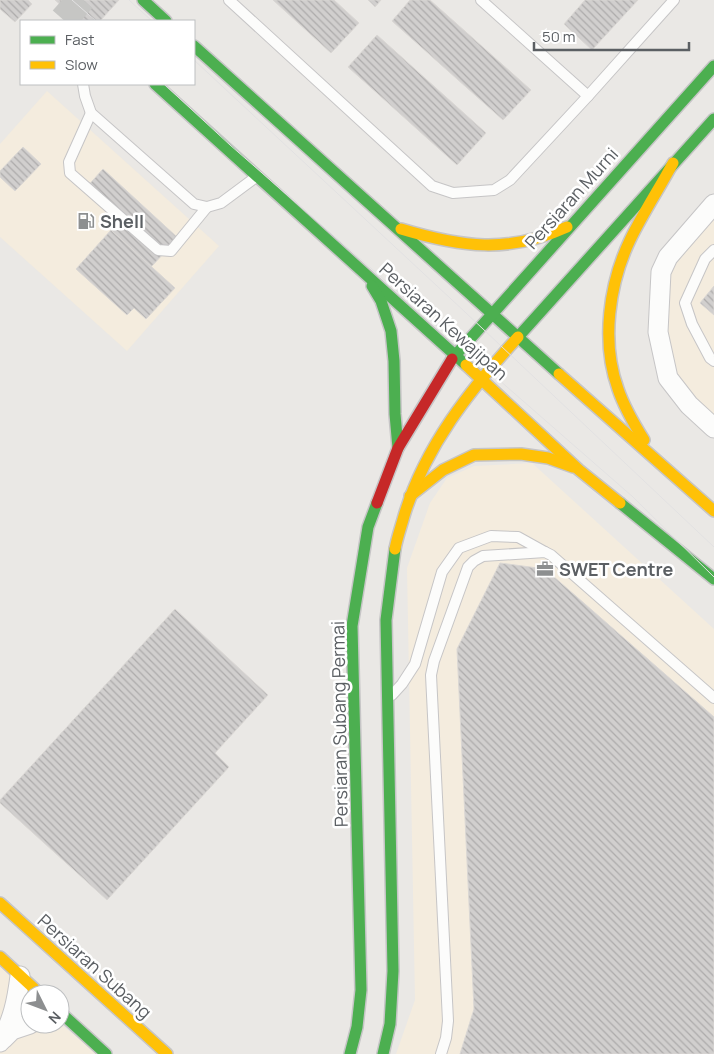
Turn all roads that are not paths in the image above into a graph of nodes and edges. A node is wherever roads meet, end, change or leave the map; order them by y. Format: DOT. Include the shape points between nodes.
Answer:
graph roads {
  1 [pos="143,0"];
  2 [pos="229,0"];
  3 [pos="481,0"];
  4 [pos="674,0"];
  5 [pos="165,20"];
  6 [pos="195,47"];
  7 [pos="714,66"];
  8 [pos="83,85"];
  9 [pos="156,85"];
  10 [pos="588,96"];
  11 [pos="92,113"];
  12 [pos="714,120"];
  13 [pos="673,163"];
  14 [pos="257,176"];
  15 [pos="714,204"];
  16 [pos="207,207"];
  17 [pos="567,227"];
  18 [pos="395,228"];
  19 [pos="714,250"];
  20 [pos="360,269"];
  21 [pos="491,314"];
  22 [pos="517,336"];
  23 [pos="454,354"];
  24 [pos="714,361"];
  25 [pos="480,378"];
  26 [pos="714,428"];
  27 [pos="398,448"];
  28 [pos="659,462"];
  29 [pos="579,470"];
  30 [pos="410,496"];
  31 [pos="714,511"];
  32 [pos="545,552"];
  33 [pos="714,579"];
  34 [pos="714,698"];
  35 [pos="388,699"];
  36 [pos="0,903"];
  37 [pos="0,957"];
  38 [pos="20,976"];
  39 [pos="29,984"];
  40 [pos="70,1024"];
  41 [pos="20,1027"];
  42 [pos="0,1044"];
  43 [pos="9,1054"];
  44 [pos="106,1054"];
  45 [pos="167,1054"];
  46 [pos="350,1054"];
  47 [pos="383,1054"];
  48 [pos="441,1054"];
  1 -- 5 [label="main road"];
  2 -- 10 [label="lane" via="432,186 453,193 494,190 510,180"];
  3 -- 10 [label="lane"];
  4 -- 10 [label="lane"];
  6 -- 18 [label="main road, Persiaran Kewajipan"];
  7 -- 17 [label="main road, Persiaran Murni"];
  8 -- 11 [label="lane"];
  9 -- 14 [label="main road, Persiaran Kewajipan"];
  11 -- 16 [label="lane" via="194,204"];
  11 -- 16 [label="lane" via="69,162 70,173 158,250 171,250"];
  12 -- 13 [label="main road"];
  13 -- 22 [label="main road"];
  13 -- 28 [label="main road" via="630,241 620,267 608,338 611,368 618,392 632,421"];
  14 -- 16 [label="lane" via="221,203"];
  14 -- 20 [label="main road, Persiaran Kewajipan"];
  15 -- 26 [label="street" via="668,257 661,272 658,332 668,378 689,405"];
  17 -- 18 [label="main road" via="540,238 482,245 432,239"];
  17 -- 21 [label="main road, Persiaran Murni"];
  18 -- 21 [label="main road, Persiaran Kewajipan"];
  19 -- 24 [label="lane" via="705,259 685,303 692,324"];
  20 -- 23 [label="main road, Persiaran Kewajipan"];
  20 -- 27 [label="main road" via="383,302 390,327"];
  21 -- 22 [label="main road, Persiaran Kewajipan"];
  21 -- 23 [label="main road, Persiaran Murni"];
  22 -- 25 [label="main road"];
  22 -- 28 [label="main road, Persiaran Kewajipan"];
  23 -- 25 [label="main road, Persiaran Kewajipan"];
  23 -- 27 [label="main road, Persiaran Subang Permai"];
  25 -- 29 [label="main road, Persiaran Kewajipan"];
  25 -- 30 [label="main road" via="432,451"];
  27 -- 46 [label="main road, Persiaran Subang Permai" via="368,527 352,626 362,990"];
  28 -- 31 [label="main road, Persiaran Kewajipan"];
  29 -- 30 [label="main road" via="548,458 520,454 474,455 443,470"];
  29 -- 33 [label="main road, Persiaran Kewajipan"];
  30 -- 35 [label="main road" via="396,543 386,620"];
  32 -- 34 [label="lane"];
  32 -- 35 [label="lane" via="518,537 500,536 491,536 459,548 442,572 414,664"];
  32 -- 48 [label="lane" via="483,556 468,567 431,675 448,1021"];
  35 -- 47 [label="main road" via="393,971 390,1024"];
  36 -- 45 [label="main road, Persiaran Subang"];
  37 -- 38 [label="main road"];
  38 -- 39 [label="main road"];
  38 -- 42 [label="street" via="15,1006"];
  40 -- 44 [label="main road"];
  41 -- 42 [label="street" via="12,1030"];
  42 -- 43 [label="street"];
}
